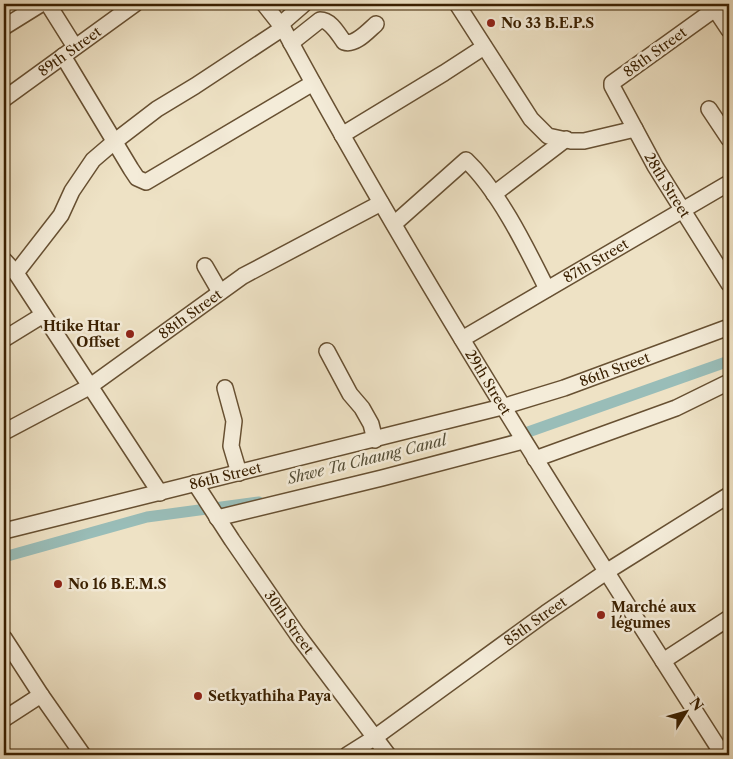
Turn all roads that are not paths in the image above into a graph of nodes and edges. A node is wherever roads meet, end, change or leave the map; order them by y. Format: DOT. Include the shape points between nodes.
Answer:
graph roads {
  1 [pos="41,4"];
  2 [pos="48,4"];
  3 [pos="135,4"];
  4 [pos="264,4"];
  5 [pos="304,4"];
  6 [pos="457,4"];
  7 [pos="718,6"];
  8 [pos="376,24"];
  9 [pos="282,26"];
  10 [pos="4,28"];
  11 [pos="729,30"];
  12 [pos="291,43"];
  13 [pos="484,46"];
  14 [pos="69,51"];
  15 [pos="313,83"];
  16 [pos="612,83"];
  17 [pos="4,99"];
  18 [pos="709,109"];
  19 [pos="635,129"];
  20 [pos="342,135"];
  21 [pos="729,138"];
  22 [pos="566,140"];
  23 [pos="114,142"];
  24 [pos="729,183"];
  25 [pos="494,194"];
  26 [pos="381,202"];
  27 [pos="682,210"];
  28 [pos="394,224"];
  29 [pos="4,260"];
  30 [pos="205,266"];
  31 [pos="16,273"];
  32 [pos="729,284"];
  33 [pos="547,289"];
  34 [pos="220,292"];
  35 [pos="42,315"];
  36 [pos="729,327"];
  37 [pos="4,339"];
  38 [pos="462,339"];
  39 [pos="327,351"];
  40 [pos="729,382"];
  41 [pos="89,387"];
  42 [pos="225,388"];
  43 [pos="505,412"];
  44 [pos="6,426"];
  45 [pos="374,440"];
  46 [pos="523,440"];
  47 [pos="535,459"];
  48 [pos="239,473"];
  49 [pos="197,487"];
  50 [pos="160,493"];
  51 [pos="729,495"];
  52 [pos="215,515"];
  53 [pos="4,531"];
  54 [pos="606,572"];
  55 [pos="729,618"];
  56 [pos="5,642"];
  57 [pos="663,661"];
  58 [pos="41,695"];
  59 [pos="4,719"];
  60 [pos="374,738"];
  61 [pos="76,753"];
  62 [pos="347,755"];
  63 [pos="388,755"];
  64 [pos="723,755"];
  1 -- 10 [label="street"];
  2 -- 14 [label="street"];
  3 -- 14 [label="street, 89th Street"];
  4 -- 9 [label="street, 29th Street"];
  5 -- 9 [label="street"];
  6 -- 13 [label="street"];
  7 -- 11 [label="street"];
  7 -- 16 [label="street, 88th Street"];
  8 -- 12 [label="street" via="348,44 328,22 320,20"];
  9 -- 12 [label="street, 29th Street"];
  9 -- 23 [label="street" via="157,109"];
  12 -- 15 [label="street, 29th Street"];
  13 -- 20 [label="street"];
  13 -- 22 [label="street" via="531,119 548,136"];
  14 -- 17 [label="street, 89th Street"];
  14 -- 23 [label="street"];
  15 -- 20 [label="street, 29th Street"];
  15 -- 23 [label="street" via="146,182 137,178"];
  16 -- 19 [label="street, 28th Street"];
  18 -- 21 [label="street"];
  19 -- 22 [label="street" via="584,141"];
  19 -- 27 [label="street, 28th Street"];
  20 -- 26 [label="street, 29th Street"];
  22 -- 25 [label="street"];
  23 -- 31 [label="street" via="94,160 61,215"];
  24 -- 27 [label="street, 87th Street"];
  25 -- 28 [label="street" via="466,160"];
  25 -- 33 [label="street"];
  26 -- 28 [label="street, 29th Street"];
  26 -- 34 [label="street, 88th Street" via="243,276"];
  27 -- 32 [label="street, 28th Street"];
  27 -- 33 [label="street, 87th Street"];
  28 -- 38 [label="street, 29th Street"];
  29 -- 31 [label="street"];
  30 -- 34 [label="street"];
  31 -- 35 [label="street"];
  33 -- 38 [label="street, 87th Street"];
  34 -- 41 [label="street, 88th Street"];
  35 -- 37 [label="street"];
  35 -- 41 [label="street"];
  36 -- 43 [label="street, 86th Street"];
  38 -- 43 [label="street, 29th Street"];
  39 -- 45 [label="street" via="371,424"];
  40 -- 47 [label="street" via="676,408"];
  41 -- 44 [label="street, 88th Street"];
  41 -- 50 [label="street"];
  42 -- 48 [label="street" via="234,421 231,446"];
  43 -- 45 [label="street, 86th Street"];
  43 -- 46 [label="street, 29th Street"];
  45 -- 48 [label="street, 86th Street"];
  46 -- 47 [label="street, 29th Street"];
  46 -- 52 [label="street" via="382,478"];
  47 -- 54 [label="street, 29th Street"];
  48 -- 49 [label="street, 86th Street"];
  49 -- 50 [label="street, 86th Street"];
  49 -- 52 [label="street, 30th Street"];
  50 -- 53 [label="street, 86th Street"];
  51 -- 54 [label="street, 85th Street"];
  52 -- 60 [label="street, 30th Street"];
  54 -- 57 [label="street, 29th Street"];
  54 -- 60 [label="street, 85th Street"];
  55 -- 57 [label="street"];
  56 -- 58 [label="street"];
  57 -- 64 [label="street, 29th Street"];
  58 -- 59 [label="street"];
  58 -- 61 [label="street"];
  60 -- 62 [label="street, 85th Street"];
  60 -- 63 [label="street, 30th Street"];
}
